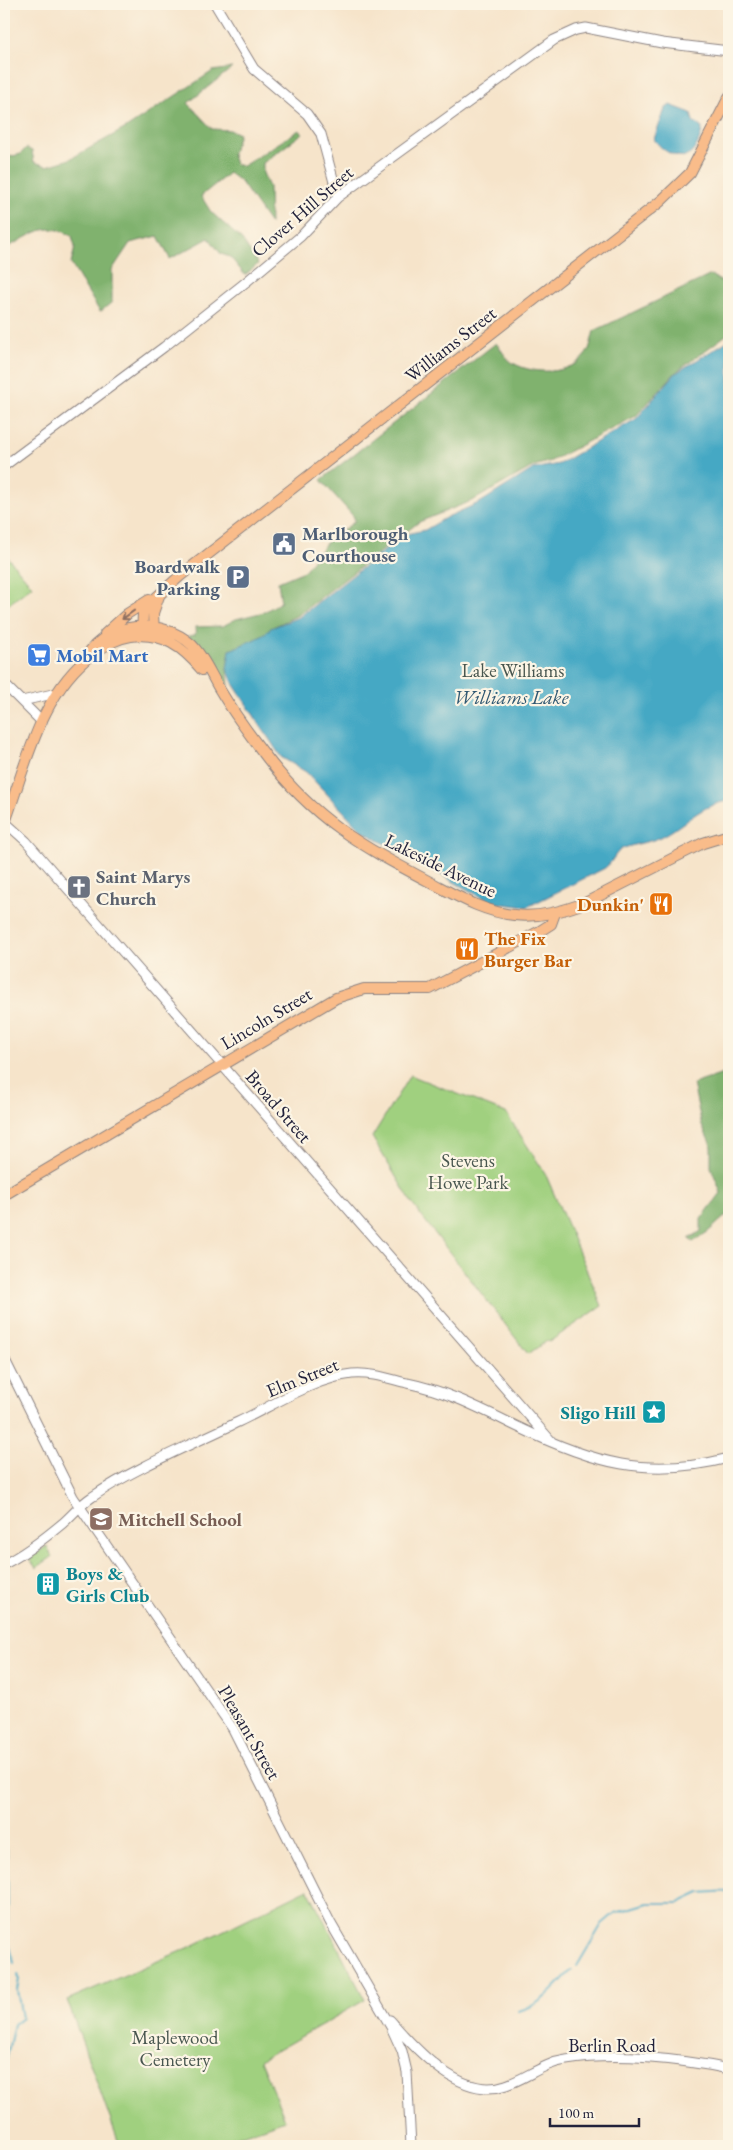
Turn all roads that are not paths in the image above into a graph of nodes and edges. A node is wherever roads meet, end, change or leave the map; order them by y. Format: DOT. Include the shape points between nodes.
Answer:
graph roads {
  1 [pos="215,4"];
  2 [pos="729,51"];
  3 [pos="729,97"];
  4 [pos="338,197"];
  5 [pos="4,466"];
  6 [pos="160,592"];
  7 [pos="142,630"];
  8 [pos="154,631"];
  9 [pos="99,642"];
  10 [pos="86,657"];
  11 [pos="4,684"];
  12 [pos="57,693"];
  13 [pos="22,701"];
  14 [pos="42,722"];
  15 [pos="4,824"];
  16 [pos="729,835"];
  17 [pos="555,913"];
  18 [pos="222,1065"];
  19 [pos="4,1195"];
  20 [pos="4,1358"];
  21 [pos="527,1413"];
  22 [pos="517,1427"];
  23 [pos="552,1442"];
  24 [pos="729,1458"];
  25 [pos="79,1507"];
  26 [pos="4,1564"];
  27 [pos="381,2008"];
  28 [pos="729,2068"];
  29 [pos="411,2146"];
  1 -- 4 [label="street" via="254,69 307,114 321,134"];
  2 -- 4 [label="street, Clover Hill Street" via="662,43 592,29 576,30 548,44"];
  3 -- 6 [label="main road, Williams Street" via="690,173 661,201"];
  4 -- 5 [label="street, Clover Hill Street" via="301,236 240,287"];
  6 -- 7 [label="main road, Williams Street" via="143,613"];
  6 -- 8 [label="main road" via="153,613"];
  6 -- 9 [label="main road, one-way" via="113,625"];
  7 -- 8 [label="main road, Lakeside Avenue"];
  7 -- 9 [label="main road" via="117,632"];
  7 -- 10 [label="main road"];
  8 -- 17 [label="main road, Lakeside Avenue" via="180,646 220,691 294,790 347,836 460,898 488,909 523,916"];
  9 -- 10 [label="main road"];
  10 -- 12 [label="main road"];
  11 -- 13 [label="street"];
  12 -- 13 [label="street"];
  12 -- 14 [label="main road"];
  13 -- 14 [label="street"];
  14 -- 15 [label="main road"];
  15 -- 18 [label="street, Broad Street" via="26,841"];
  16 -- 17 [label="main road, Lakeside Avenue" via="703,843 587,902"];
  17 -- 18 [label="main road, Lincoln Street" via="551,924 540,931 430,989 364,988 340,996"];
  18 -- 19 [label="main road, Lincoln Street"];
  18 -- 21 [label="street, Broad Street"];
  20 -- 25 [label="street, Pleasant Street"];
  21 -- 22 [label="street"];
  21 -- 23 [label="street, Broad Street"];
  22 -- 23 [label="street, Elm Street"];
  22 -- 25 [label="street, Elm Street" via="450,1394 352,1374 337,1377 294,1396 132,1474"];
  23 -- 24 [label="street, Elm Street" via="605,1460 647,1469 675,1469"];
  25 -- 26 [label="street, Elm Street" via="40,1541"];
  25 -- 27 [label="street, Pleasant Street" via="233,1729 330,1922"];
  27 -- 28 [label="street, Berlin Road" via="438,2067 479,2088 501,2087 569,2059 632,2058"];
  27 -- 29 [label="street, Pleasant Street" via="399,2045 407,2072"];
}
